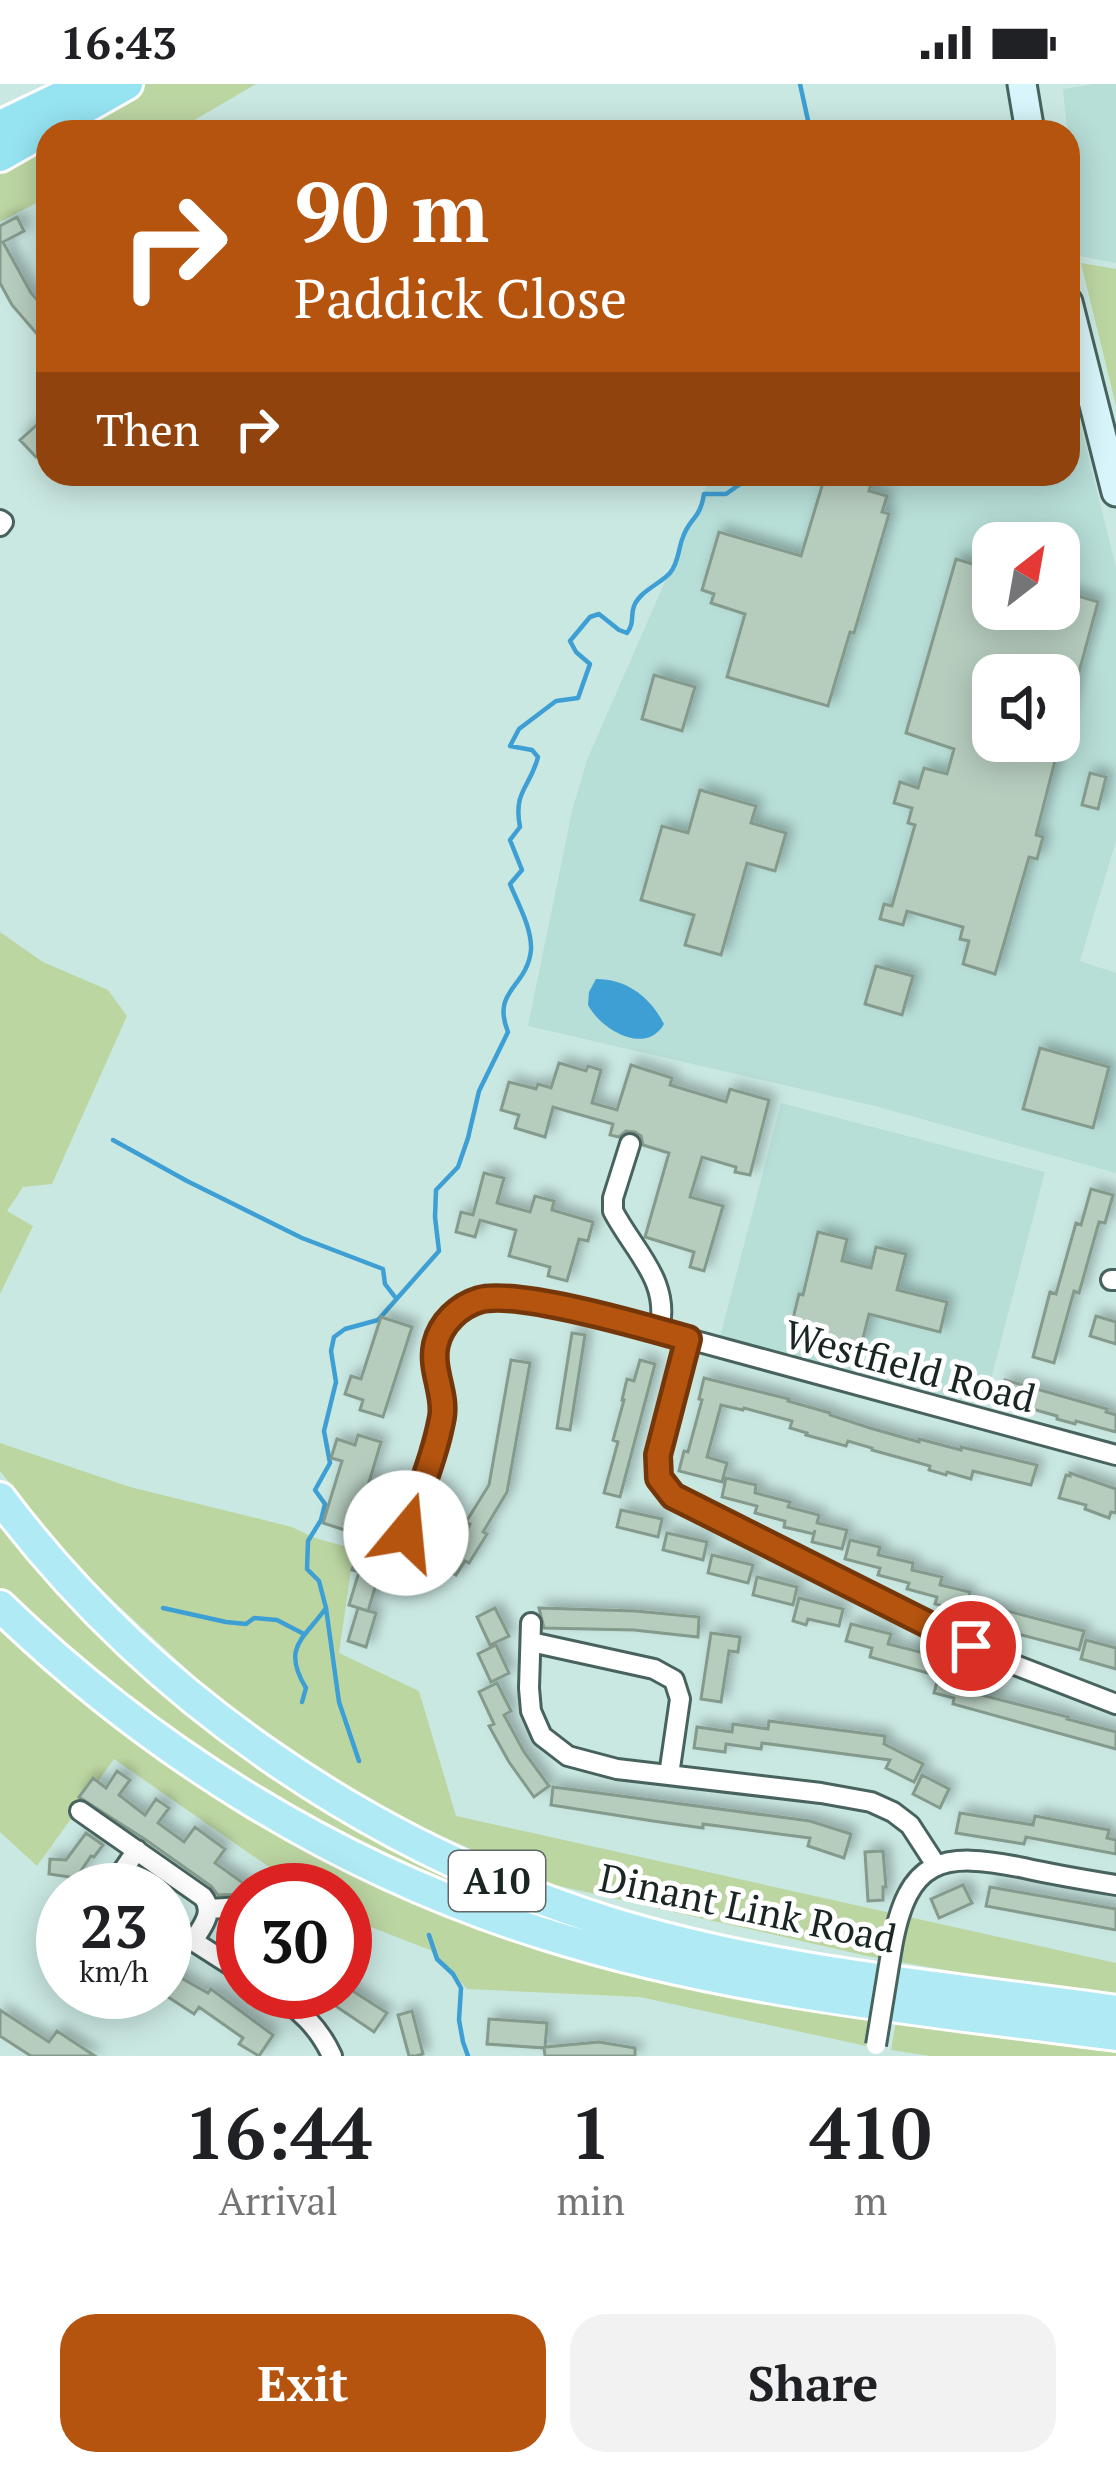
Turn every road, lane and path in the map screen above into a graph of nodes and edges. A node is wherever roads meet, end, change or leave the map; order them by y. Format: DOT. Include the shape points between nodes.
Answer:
graph roads {
  1 [pos="88,84"];
  2 [pos="127,84"];
  3 [pos="1022,84"];
  4 [pos="64,120"];
  5 [pos="1028,120"];
  6 [pos="0,126"];
  7 [pos="36,136"];
  8 [pos="0,156"];
  9 [pos="1080,350"];
  10 [pos="1116,492"];
  11 [pos="630,1144"];
  12 [pos="659,1331"];
  13 [pos="688,1339"];
  14 [pos="1116,1455"];
  15 [pos="0,1498"];
  16 [pos="406,1533"];
  17 [pos="0,1606"];
  18 [pos="1116,1704"];
  19 [pos="669,1775"];
  20 [pos="80,1811"];
  21 [pos="137,1850"];
  22 [pos="128,1863"];
  23 [pos="936,1865"];
  24 [pos="1116,1885"];
  25 [pos="208,1909"];
  26 [pos="216,1909"];
  27 [pos="193,1941"];
  28 [pos="216,1956"];
  29 [pos="1116,2011"];
  30 [pos="308,2019"];
  31 [pos="1116,2035"];
  32 [pos="875,2050"];
  33 [pos="332,2056"];
  1 -- 6 [label="highway"];
  2 -- 4 [label="highway"];
  3 -- 5 [label="main road"];
  7 -- 8 [label="highway"];
  9 -- 10 [label="main road"];
  11 -- 12 [label="street" via="614,1211 657,1284"];
  12 -- 13 [label="street, Westfield Road"];
  12 -- 16 [label="street, Westfield Road" via="503,1298 478,1300 453,1315 436,1341 442,1416"];
  13 -- 14 [label="street, Westfield Road"];
  13 -- 18 [label="street" via="658,1455 659,1478 673,1496 1002,1660"];
  15 -- 29 [label="main road, Dinant Link Road / A10" via="64,1574 193,1698 314,1785 451,1861 610,1922 745,1956"];
  17 -- 31 [label="main road, Dinant Link Road / A10" via="164,1742 286,1821 485,1915 740,1981"];
  19 -- 19 [label="street" via="680,1699 674,1680 531,1632 531,1711 548,1743 596,1766"];
  19 -- 23 [label="street" via="871,1802 910,1826"];
  20 -- 21 [label="street"];
  21 -- 22 [label="street"];
  21 -- 25 [label="street" via="198,1892"];
  23 -- 24 [label="street" via="985,1861"];
  23 -- 32 [label="street, bridge" via="898,1916"];
  25 -- 26 [label="street"];
  25 -- 27 [label="street"];
  27 -- 28 [label="street"];
  30 -- 33 [label="street"];
}
